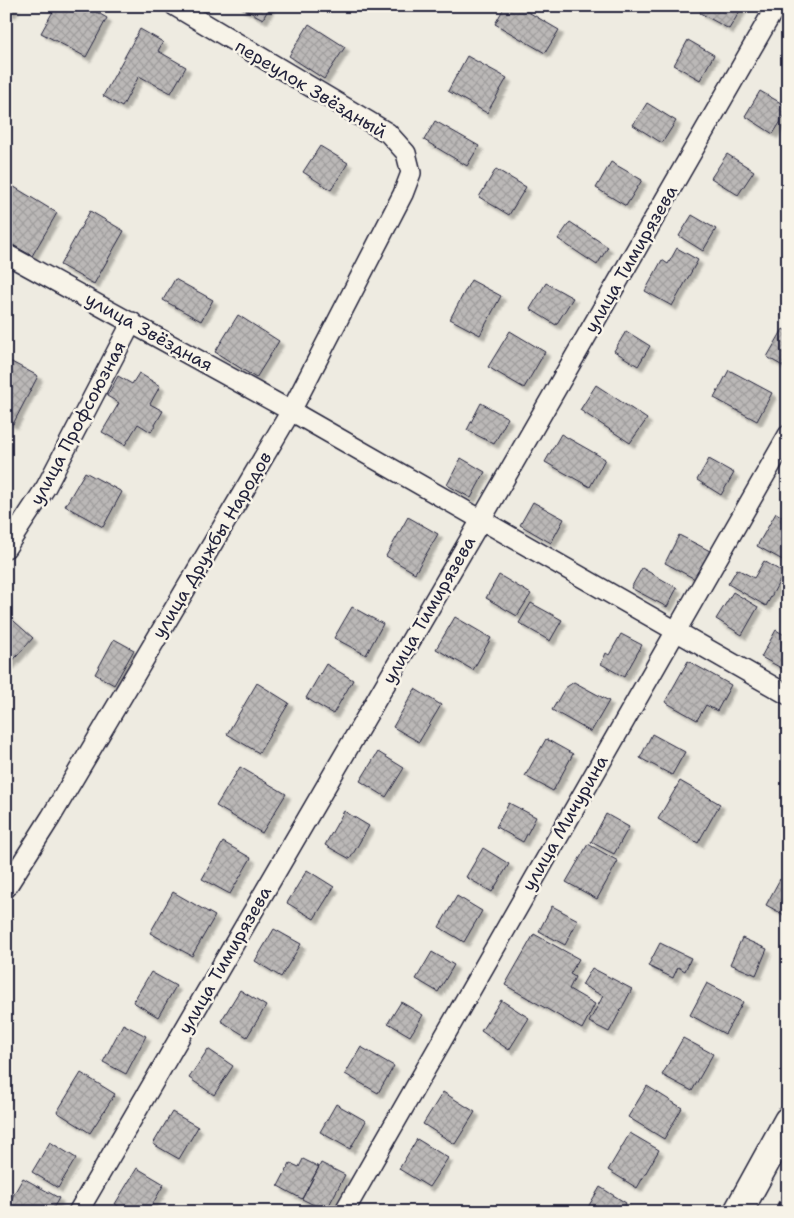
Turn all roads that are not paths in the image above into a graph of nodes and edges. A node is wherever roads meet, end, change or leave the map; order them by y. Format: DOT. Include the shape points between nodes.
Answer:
graph roads {
  1 [pos="175,6"];
  2 [pos="776,6"];
  3 [pos="403,194"];
  4 [pos="6,254"];
  5 [pos="132,322"];
  6 [pos="291,411"];
  7 [pos="788,435"];
  8 [pos="481,520"];
  9 [pos="6,548"];
  10 [pos="675,630"];
  11 [pos="788,695"];
  12 [pos="6,888"];
  13 [pos="788,1121"];
  14 [pos="78,1212"];
  15 [pos="344,1212"];
  16 [pos="738,1212"];
  1 -- 3 [label="street, переулок Звёздный" via="388,134 406,153 411,173"];
  2 -- 8 [label="street, улица Тимирязева"];
  3 -- 6 [label="street, улица Дружбы Народов"];
  4 -- 5 [label="street, улица Звёздная"];
  5 -- 6 [label="street, улица Звёздная"];
  5 -- 9 [label="street, улица Профсоюзная" via="46,487"];
  6 -- 8 [label="street, улица Звёздная"];
  6 -- 12 [label="street, улица Дружбы Народов"];
  7 -- 10 [label="street, улица Мичурина"];
  8 -- 10 [label="street, улица Звёздная"];
  8 -- 14 [label="street, улица Тимирязева"];
  10 -- 11 [label="street, улица Звёздная"];
  10 -- 15 [label="street, улица Мичурина"];
  13 -- 16 [label="main road"];
}
